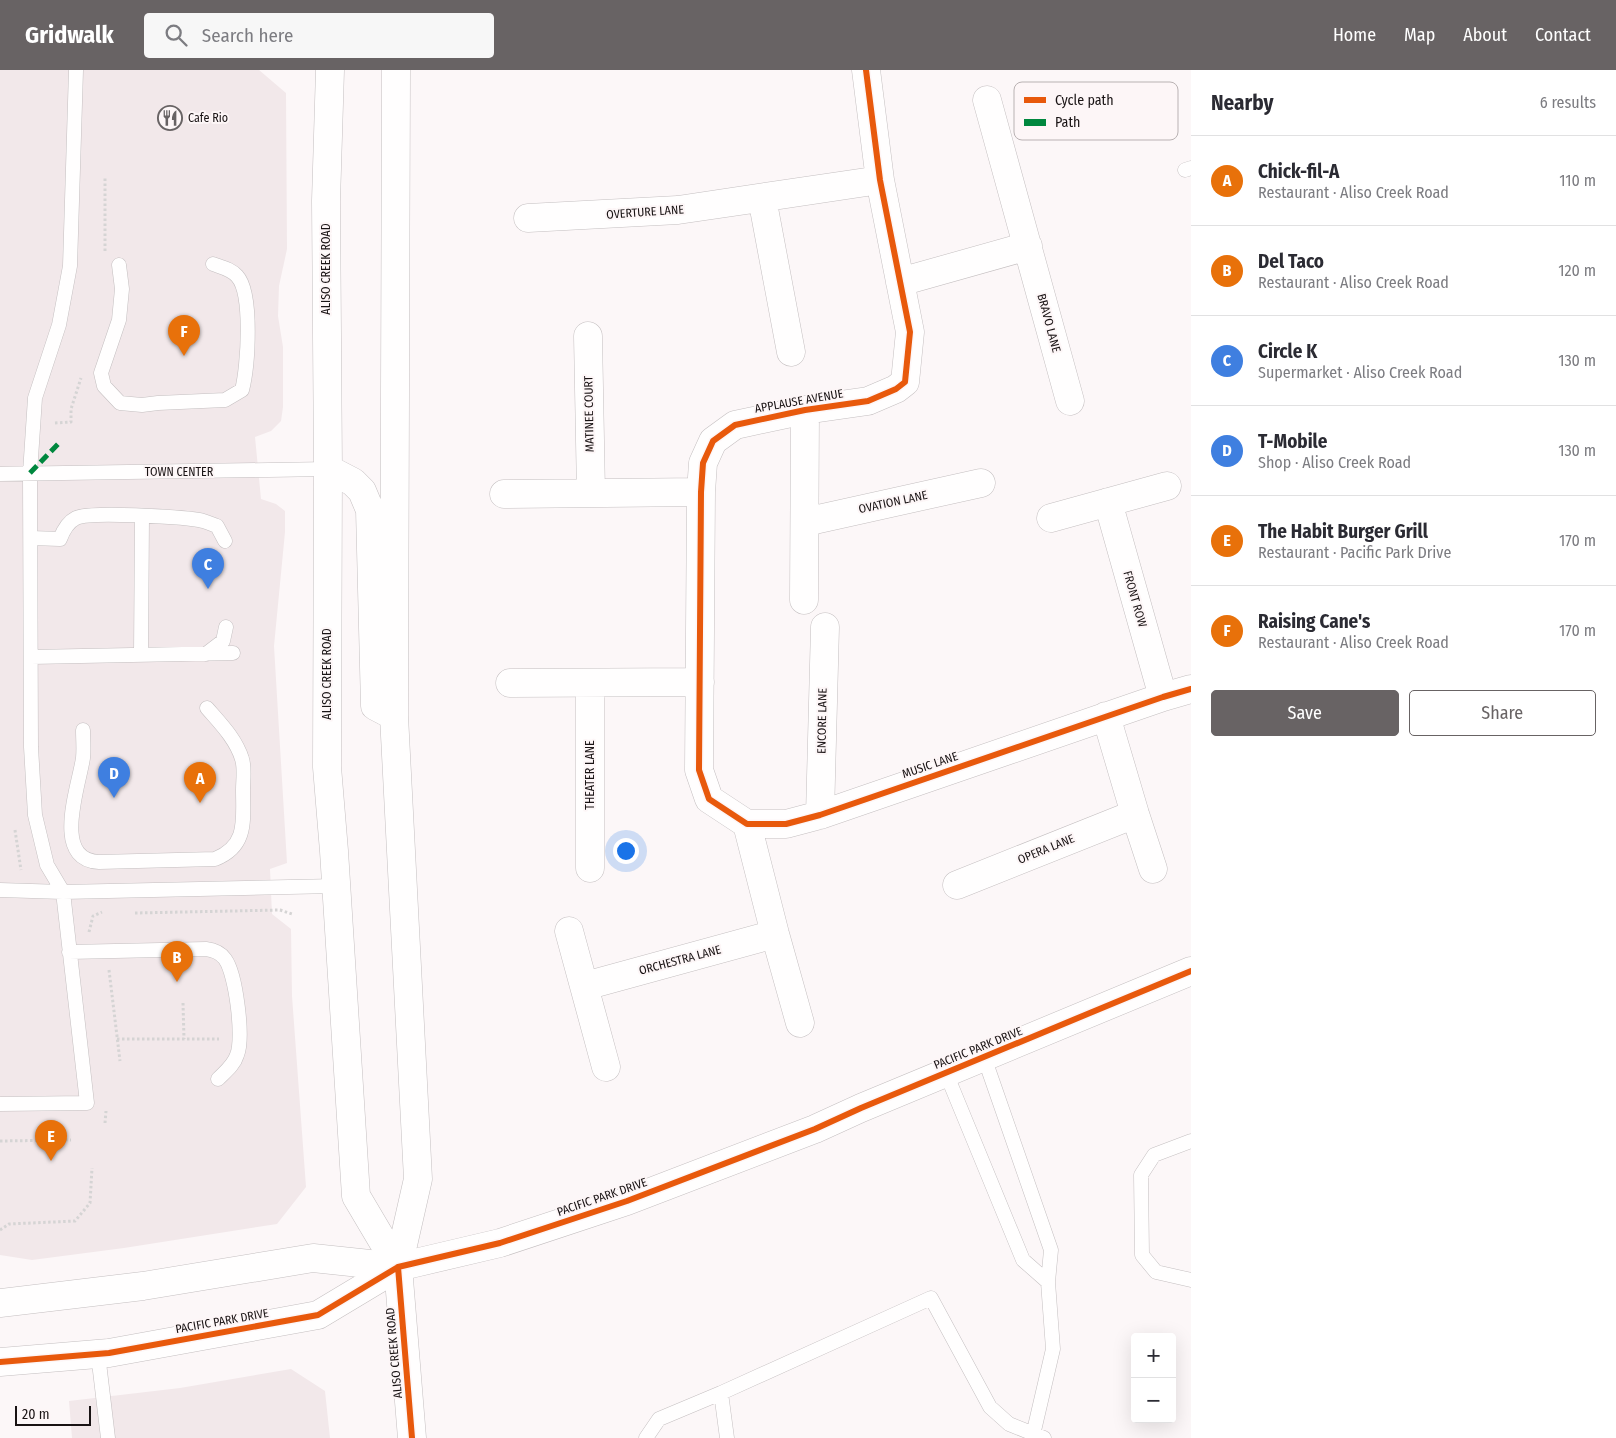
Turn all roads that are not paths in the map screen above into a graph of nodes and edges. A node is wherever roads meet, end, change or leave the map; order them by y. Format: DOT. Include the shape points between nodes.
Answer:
graph roads {
  1 [pos="76,70"];
  2 [pos="330,70"];
  3 [pos="396,70"];
  4 [pos="866,70"];
  5 [pos="987,100"];
  6 [pos="880,180"];
  7 [pos="762,198"];
  8 [pos="528,218"];
  9 [pos="1028,246"];
  10 [pos="213,264"];
  11 [pos="119,266"];
  12 [pos="900,282"];
  13 [pos="588,336"];
  14 [pos="791,352"];
  15 [pos="1070,401"];
  16 [pos="804,410"];
  17 [pos="328,469"];
  18 [pos="30,473"];
  19 [pos="0,474"];
  20 [pos="981,483"];
  21 [pos="1167,486"];
  22 [pos="701,492"];
  23 [pos="590,493"];
  24 [pos="504,494"];
  25 [pos="1108,502"];
  26 [pos="142,516"];
  27 [pos="1051,518"];
  28 [pos="805,522"];
  29 [pos="31,538"];
  30 [pos="225,541"];
  31 [pos="804,600"];
  32 [pos="226,627"];
  33 [pos="825,628"];
  34 [pos="233,653"];
  35 [pos="206,654"];
  36 [pos="141,655"];
  37 [pos="31,657"];
  38 [pos="700,682"];
  39 [pos="510,683"];
  40 [pos="590,683"];
  41 [pos="1191,689"];
  42 [pos="1162,697"];
  43 [pos="207,708"];
  44 [pos="394,716"];
  45 [pos="1106,716"];
  46 [pos="84,730"];
  47 [pos="1135,814"];
  48 [pos="820,815"];
  49 [pos="747,824"];
  50 [pos="590,868"];
  51 [pos="1153,869"];
  52 [pos="958,885"];
  53 [pos="336,886"];
  54 [pos="0,890"];
  55 [pos="63,892"];
  56 [pos="569,931"];
  57 [pos="775,934"];
  58 [pos="69,952"];
  59 [pos="1191,971"];
  60 [pos="584,986"];
  61 [pos="800,1022"];
  62 [pos="984,1057"];
  63 [pos="606,1067"];
  64 [pos="946,1073"];
  65 [pos="218,1078"];
  66 [pos="0,1104"];
  67 [pos="1191,1141"];
  68 [pos="398,1267"];
  69 [pos="1191,1280"];
  70 [pos="1048,1282"];
  71 [pos="0,1303"];
  72 [pos="98,1354"];
  73 [pos="0,1362"];
  74 [pos="722,1393"];
  75 [pos="1038,1436"];
  76 [pos="108,1438"];
  77 [pos="412,1438"];
  78 [pos="646,1438"];
  79 [pos="727,1438"];
  1 -- 18 [label="lane" via="70,266 59,325 34,398"];
  2 -- 17 [label="street, ALISO CREEK ROAD" via="326,202"];
  3 -- 44 [label="street, ALISO CREEK ROAD"];
  4 -- 6 [label="street, APPLAUSE AVENUE"];
  5 -- 9 [label="street, BRAVO LANE"];
  6 -- 7 [label="street, OVERTURE LANE"];
  6 -- 12 [label="street, APPLAUSE AVENUE"];
  7 -- 8 [label="street, OVERTURE LANE" via="678,210"];
  7 -- 14 [label="street"];
  9 -- 12 [label="street"];
  9 -- 15 [label="street, BRAVO LANE"];
  10 -- 11 [label="lane" via="236,275 244,286 247,359 242,390 225,400 142,405 120,403 104,386 100,373 119,320 122,289"];
  12 -- 16 [label="street, APPLAUSE AVENUE" via="910,332 905,382 868,401"];
  13 -- 23 [label="street, MATINEE COURT"];
  16 -- 22 [label="street, APPLAUSE AVENUE" via="735,425 713,441 703,463"];
  16 -- 28 [label="street"];
  17 -- 18 [label="lane, TOWN CENTER"];
  17 -- 44 [label="street" via="353,482 362,491 370,510 375,706"];
  17 -- 53 [label="street, ALISO CREEK ROAD" via="327,767"];
  18 -- 19 [label="lane, TOWN CENTER"];
  18 -- 29 [label="lane"];
  20 -- 28 [label="street, OVATION LANE"];
  21 -- 25 [label="street"];
  22 -- 23 [label="street"];
  22 -- 38 [label="street, APPLAUSE AVENUE"];
  23 -- 24 [label="street"];
  25 -- 27 [label="street"];
  25 -- 42 [label="street, FRONT ROW"];
  26 -- 29 [label="lane" via="81,516 73,519 60,539"];
  26 -- 30 [label="lane" via="200,520 217,526"];
  26 -- 36 [label="lane"];
  28 -- 31 [label="street"];
  29 -- 37 [label="lane"];
  32 -- 35 [label="lane" via="223,641"];
  33 -- 48 [label="street, ENCORE LANE"];
  34 -- 35 [label="lane"];
  35 -- 36 [label="lane"];
  36 -- 37 [label="lane"];
  37 -- 55 [label="lane" via="35,815 47,865"];
  38 -- 40 [label="street"];
  38 -- 49 [label="street, APPLAUSE AVENUE" via="699,770 709,799"];
  39 -- 40 [label="street"];
  40 -- 50 [label="street, THEATER LANE"];
  41 -- 42 [label="street, MUSIC LANE"];
  42 -- 45 [label="street, MUSIC LANE"];
  43 -- 46 [label="lane" via="224,727 242,760 243,826 234,847 215,858 89,862 78,856 72,834 72,808 84,756"];
  44 -- 68 [label="street, ALISO CREEK ROAD" via="418,1179"];
  45 -- 47 [label="street"];
  45 -- 48 [label="street, MUSIC LANE"];
  47 -- 51 [label="street"];
  47 -- 52 [label="street, OPERA LANE"];
  48 -- 49 [label="street, MUSIC LANE" via="786,824"];
  49 -- 57 [label="street"];
  53 -- 55 [label="lane"];
  53 -- 68 [label="street, ALISO CREEK ROAD" via="356,1196"];
  54 -- 55 [label="lane"];
  55 -- 58 [label="lane"];
  56 -- 60 [label="street"];
  57 -- 60 [label="street, ORCHESTRA LANE"];
  57 -- 61 [label="street"];
  58 -- 65 [label="lane" via="216,951 229,965 239,1013 240,1040 232,1065"];
  58 -- 66 [label="lane" via="87,1103"];
  59 -- 62 [label="street, PACIFIC PARK DRIVE"];
  60 -- 63 [label="street"];
  62 -- 64 [label="street, PACIFIC PARK DRIVE"];
  62 -- 70 [label="lane" via="1051,1250"];
  64 -- 68 [label="street, PACIFIC PARK DRIVE" via="815,1129 627,1201 500,1242"];
  64 -- 70 [label="lane" via="1023,1260"];
  67 -- 69 [label="lane" via="1154,1155 1141,1175 1142,1255 1156,1272"];
  68 -- 71 [label="street, PACIFIC PARK DRIVE" via="313,1258 143,1286"];
  68 -- 72 [label="street, PACIFIC PARK DRIVE" via="318,1315"];
  68 -- 77 [label="street, ALISO CREEK ROAD"];
  70 -- 75 [label="lane" via="1053,1349"];
  72 -- 73 [label="street, PACIFIC PARK DRIVE"];
  72 -- 76 [label="lane"];
  74 -- 75 [label="lane" via="931,1298 990,1408 1009,1424"];
  74 -- 78 [label="lane" via="659,1419"];
  74 -- 79 [label="lane"];
}
